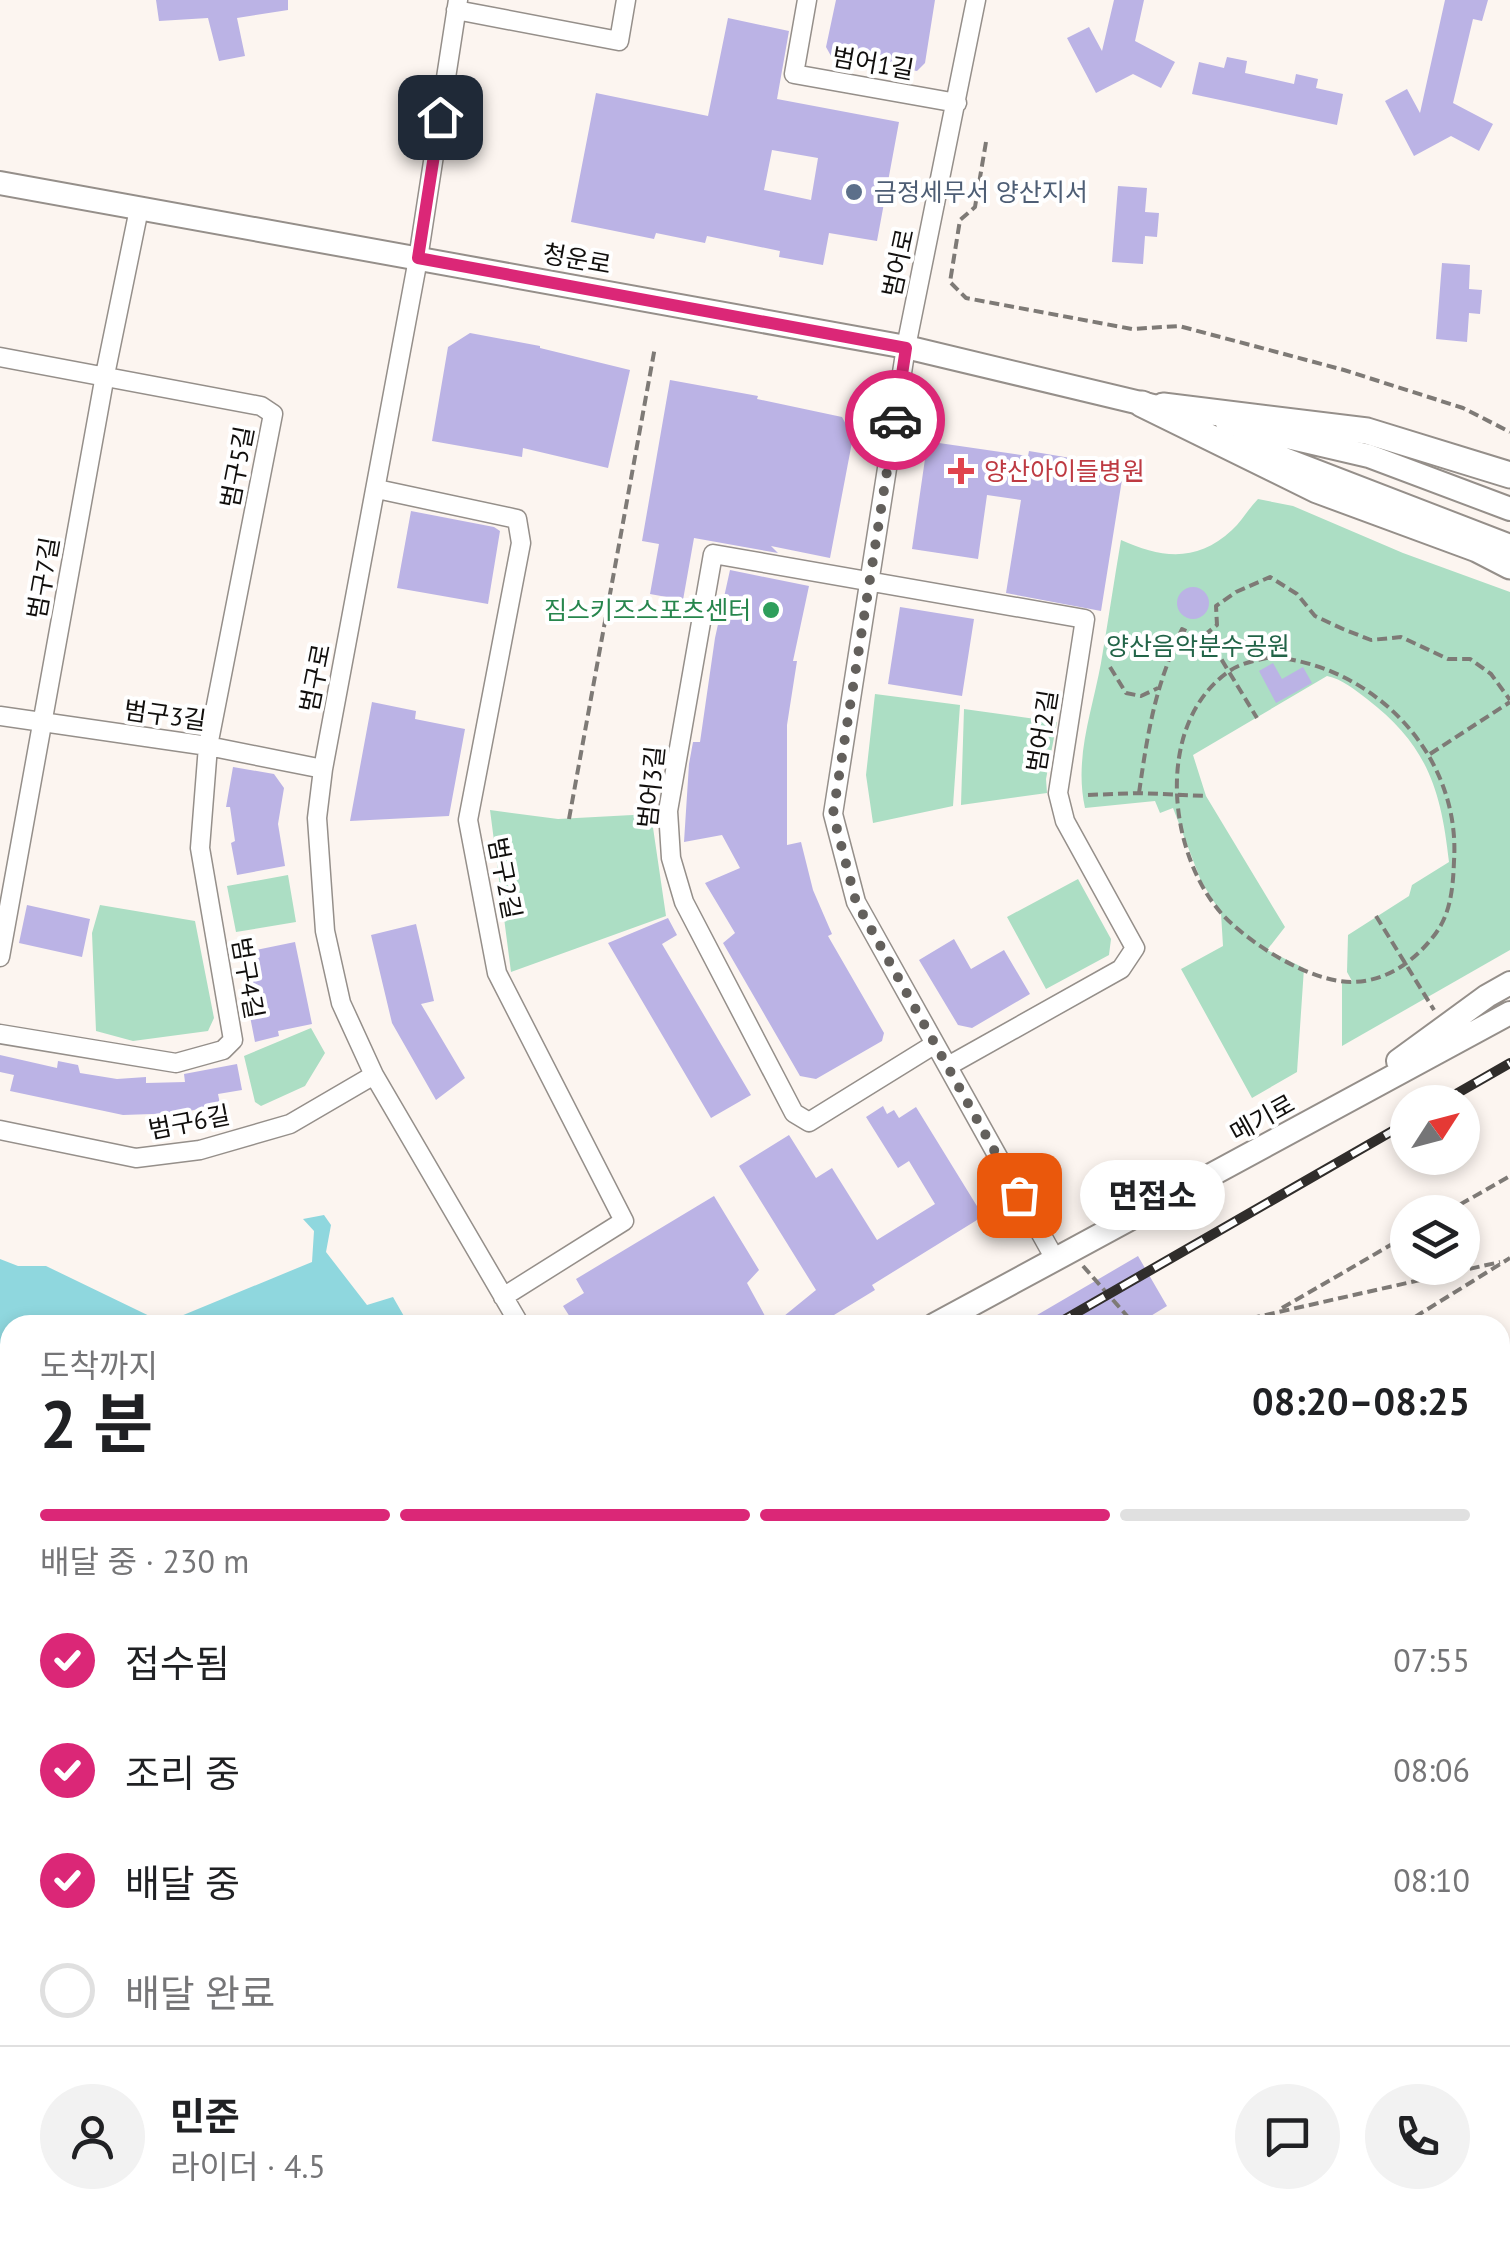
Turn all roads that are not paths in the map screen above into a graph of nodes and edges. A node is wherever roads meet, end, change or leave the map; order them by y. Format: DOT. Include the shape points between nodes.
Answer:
graph roads {
  1 [pos="626,0"];
  2 [pos="807,0"];
  3 [pos="976,0"];
  4 [pos="457,5"];
  5 [pos="957,103"];
  6 [pos="0,183"];
  7 [pos="139,209"];
  8 [pos="418,258"];
  9 [pos="906,348"];
  10 [pos="0,357"];
  11 [pos="105,375"];
  12 [pos="1142,404"];
  13 [pos="1510,475"];
  14 [pos="377,490"];
  15 [pos="1510,509"];
  16 [pos="1510,546"];
  17 [pos="1510,566"];
  18 [pos="869,582"];
  19 [pos="0,716"];
  20 [pos="42,724"];
  21 [pos="208,746"];
  22 [pos="322,769"];
  23 [pos="0,957"];
  24 [pos="1510,983"];
  25 [pos="1510,1013"];
  26 [pos="0,1034"];
  27 [pos="935,1044"];
  28 [pos="948,1066"];
  29 [pos="374,1075"];
  30 [pos="1324,1116"];
  31 [pos="0,1130"];
  32 [pos="1062,1255"];
  33 [pos="503,1296"];
  34 [pos="514,1315"];
  35 [pos="952,1315"];
  1 -- 4 [label="street" via="619,41"];
  2 -- 5 [label="street, 범어1길" via="794,74"];
  3 -- 5 [label="street, 범어로"];
  4 -- 8 [label="street, 범구로"];
  5 -- 9 [label="street, 범어로"];
  6 -- 7 [label="street, 청운로"];
  7 -- 8 [label="street, 청운로"];
  7 -- 11 [label="street, 범구7길"];
  8 -- 9 [label="street, 청운로"];
  8 -- 14 [label="street, 범구로"];
  9 -- 12 [label="street, 청운로"];
  9 -- 18 [label="street, 범어로"];
  10 -- 11 [label="street, 범구5길"];
  11 -- 20 [label="street, 범구7길"];
  11 -- 21 [label="street, 범구5길" via="261,406 273,414"];
  12 -- 13 [label="main road" via="1367,431"];
  12 -- 15 [label="street" via="1369,456"];
  12 -- 16 [label="street"];
  12 -- 17 [label="main road" via="1316,490"];
  14 -- 22 [label="street, 범구로"];
  14 -- 33 [label="street, 범구2길" via="516,519 521,542 468,820 497,973 624,1221"];
  18 -- 27 [label="street, 범어로" via="833,814 856,902"];
  18 -- 27 [label="street, 범어3길" via="713,554 668,811 671,858 684,902 794,1113 809,1122"];
  18 -- 28 [label="street, 범어2길" via="1085,619 1058,793 1065,821 1134,948 1121,969"];
  19 -- 20 [label="street, 범구3길"];
  20 -- 21 [label="street, 범구3길"];
  20 -- 23 [label="street, 범구7길"];
  21 -- 22 [label="street, 범구3길"];
  21 -- 26 [label="street, 범구4길" via="200,848 233,1040 222,1050 176,1063"];
  22 -- 29 [label="street, 범구로" via="317,818 325,932 341,1003"];
  24 -- 30 [label="street"];
  25 -- 30 [label="street, 메기로"];
  27 -- 28 [label="street, 범어로"];
  28 -- 32 [label="street, 범어로"];
  29 -- 31 [label="street, 범구6길" via="290,1124 200,1150 136,1158"];
  29 -- 33 [label="street, 범구로"];
  30 -- 32 [label="street, 메기로"];
  32 -- 35 [label="street, 메기로"];
  33 -- 34 [label="street, 범구로"];
}
